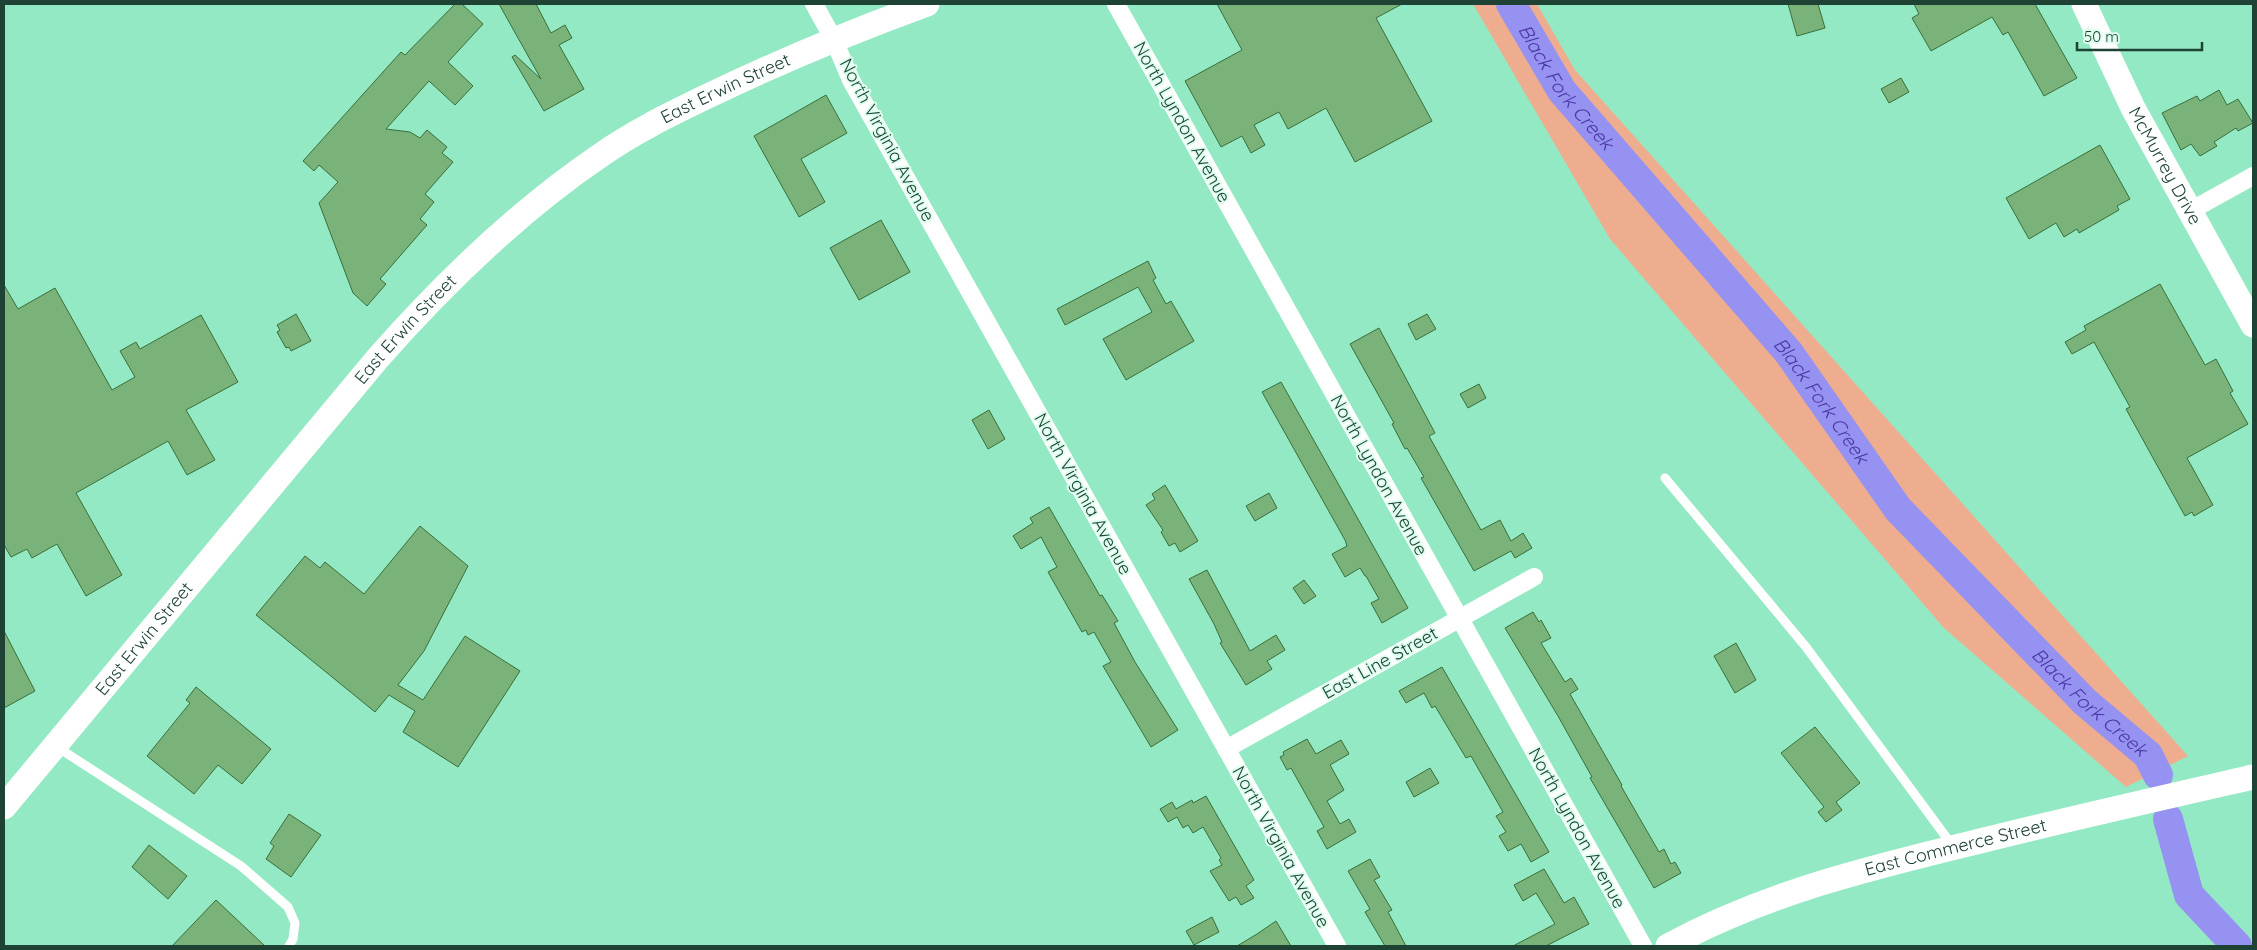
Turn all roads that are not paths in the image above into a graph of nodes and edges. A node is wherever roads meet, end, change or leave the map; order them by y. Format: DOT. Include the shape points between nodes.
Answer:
graph roads {
  1 [pos="814,4"];
  2 [pos="927,4"];
  3 [pos="1116,4"];
  4 [pos="2084,4"];
  5 [pos="834,40"];
  6 [pos="2253,176"];
  7 [pos="2190,211"];
  8 [pos="2253,325"];
  9 [pos="1665,478"];
  10 [pos="1534,577"];
  11 [pos="1460,619"];
  12 [pos="55,746"];
  13 [pos="1226,749"];
  14 [pos="2253,777"];
  15 [pos="4,807"];
  16 [pos="1953,847"];
  17 [pos="289,946"];
  18 [pos="1337,946"];
  19 [pos="1643,946"];
  20 [pos="1668,946"];
  1 -- 5 [label="street, North Virginia Avenue"];
  2 -- 5 [label="main road, East Erwin Street"];
  3 -- 11 [label="street, North Lyndon Avenue"];
  4 -- 7 [label="main road, McMurrey Drive" via="2133,108"];
  5 -- 12 [label="main road, East Erwin Street" via="734,83 640,131 566,180 497,235 436,294 378,358"];
  5 -- 13 [label="street, North Virginia Avenue" via="851,80"];
  6 -- 7 [label="street"];
  7 -- 8 [label="main road, McMurrey Drive"];
  9 -- 16 [label="lane" via="1806,647"];
  10 -- 11 [label="street, East Line Street"];
  11 -- 13 [label="street, East Line Street"];
  11 -- 19 [label="street, North Lyndon Avenue"];
  12 -- 15 [label="main road, East Erwin Street"];
  12 -- 17 [label="lane" via="241,866 288,907 295,923 294,939"];
  13 -- 18 [label="street, North Virginia Avenue"];
  14 -- 16 [label="main road, East Commerce Street"];
  16 -- 20 [label="main road, East Commerce Street" via="1809,885 1751,907"];
}
